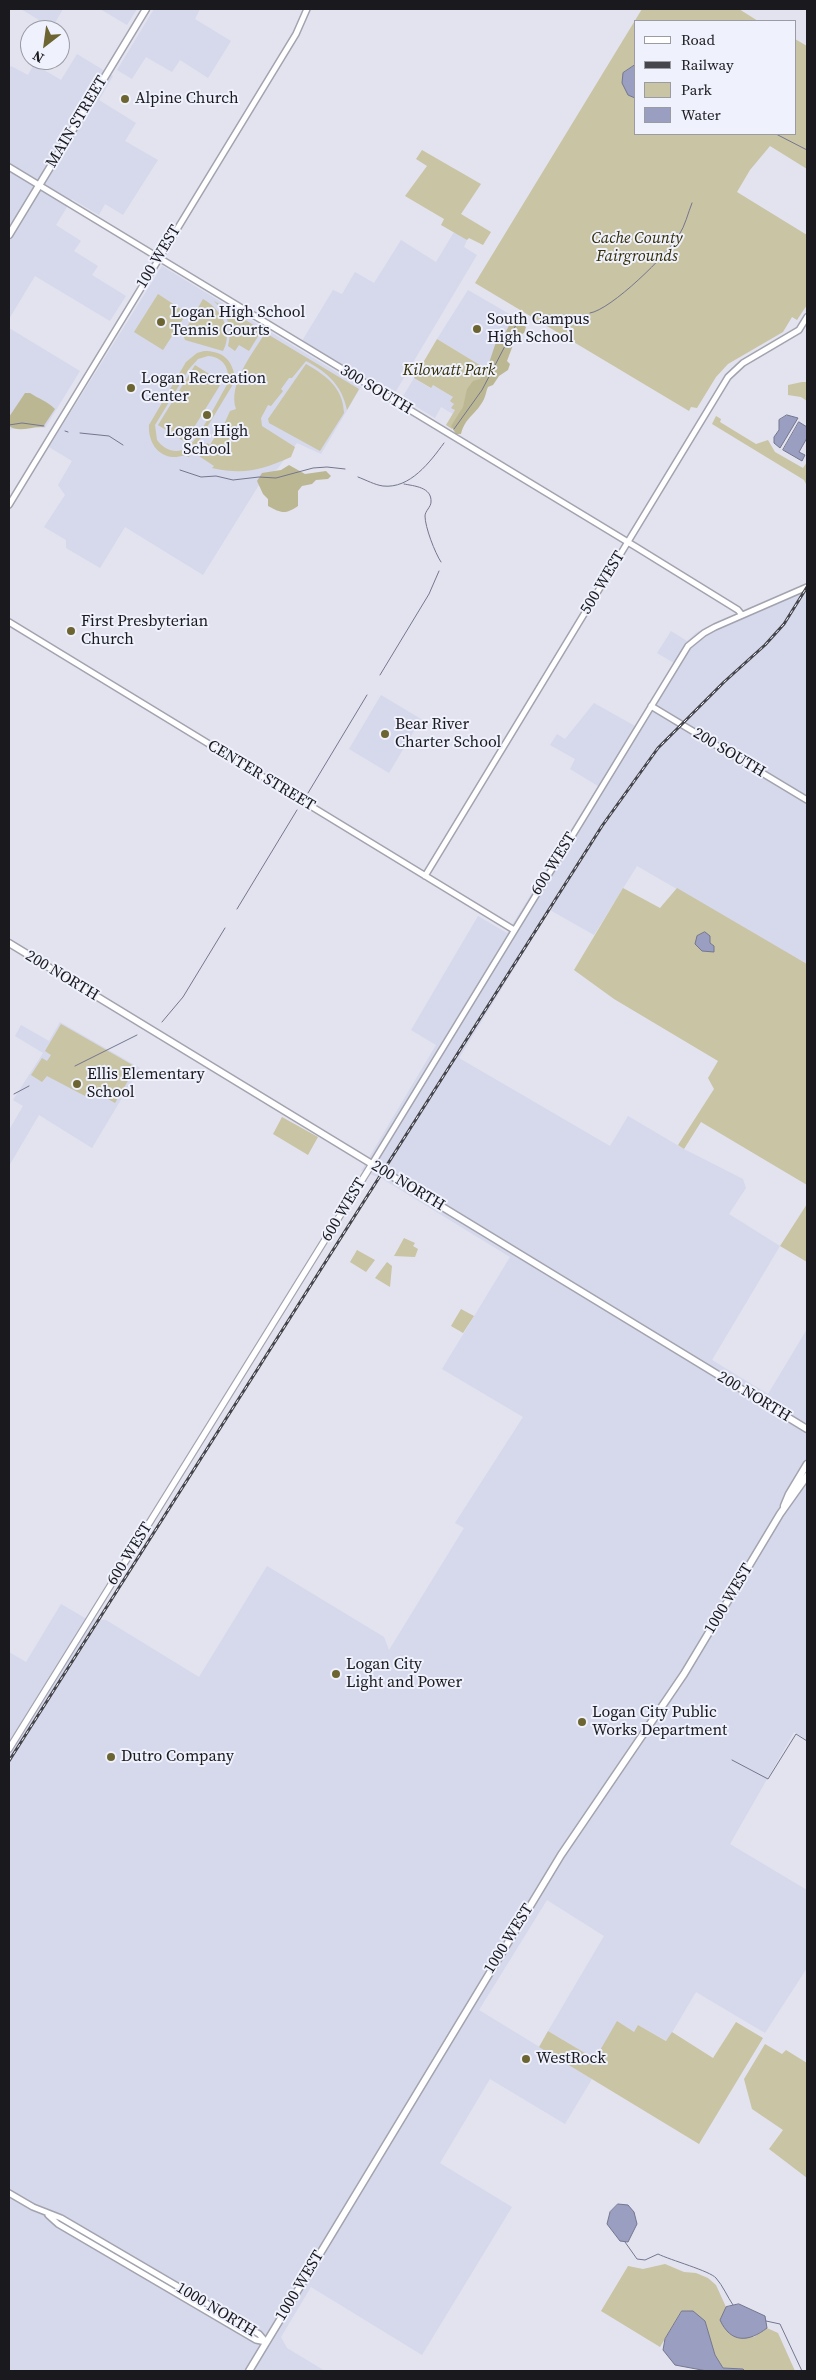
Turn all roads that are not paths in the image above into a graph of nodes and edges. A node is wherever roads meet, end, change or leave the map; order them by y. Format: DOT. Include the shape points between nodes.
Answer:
graph roads {
  1 [pos="146,9"];
  2 [pos="307,9"];
  3 [pos="9,167"];
  4 [pos="39,185"];
  5 [pos="9,235"];
  6 [pos="158,259"];
  7 [pos="807,317"];
  8 [pos="9,505"];
  9 [pos="628,542"];
  10 [pos="807,587"];
  11 [pos="742,615"];
  12 [pos="9,622"];
  13 [pos="651,706"];
  14 [pos="807,800"];
  15 [pos="425,876"];
  16 [pos="514,930"];
  17 [pos="9,943"];
  18 [pos="372,1164"];
  19 [pos="807,1429"];
  20 [pos="807,1464"];
  21 [pos="807,1476"];
  22 [pos="780,1514"];
  23 [pos="9,1749"];
  24 [pos="9,2193"];
  25 [pos="266,2342"];
  26 [pos="249,2371"];
  1 -- 4 [label="main road, MAIN STREET"];
  2 -- 6 [label="street, 100 WEST" via="296,34"];
  3 -- 4 [label="street, 300 SOUTH"];
  4 -- 5 [label="main road, MAIN STREET"];
  4 -- 6 [label="street, 300 SOUTH"];
  6 -- 8 [label="street, 100 WEST"];
  6 -- 9 [label="street, 300 SOUTH"];
  7 -- 9 [label="street, 500 WEST" via="799,330 743,363 728,377"];
  9 -- 11 [label="street, 300 SOUTH"];
  9 -- 15 [label="street, 500 WEST"];
  10 -- 11 [label="street, 600 WEST"];
  11 -- 13 [label="street, 600 WEST" via="694,640"];
  12 -- 15 [label="street, CENTER STREET"];
  13 -- 14 [label="street, 200 SOUTH"];
  13 -- 16 [label="street, 600 WEST"];
  15 -- 16 [label="street, CENTER STREET"];
  16 -- 18 [label="street, 600 WEST"];
  17 -- 18 [label="main road, 200 NORTH"];
  18 -- 19 [label="main road, 200 NORTH"];
  18 -- 23 [label="main road, 600 WEST"];
  20 -- 22 [label="main road, 1000 WEST"];
  21 -- 22 [label="main road, 1000 WEST"];
  22 -- 25 [label="main road, 1000 WEST" via="684,1674 561,1854"];
  24 -- 25 [label="street, 1000 NORTH" via="256,2340"];
  25 -- 26 [label="main road, 1000 WEST"];
}
